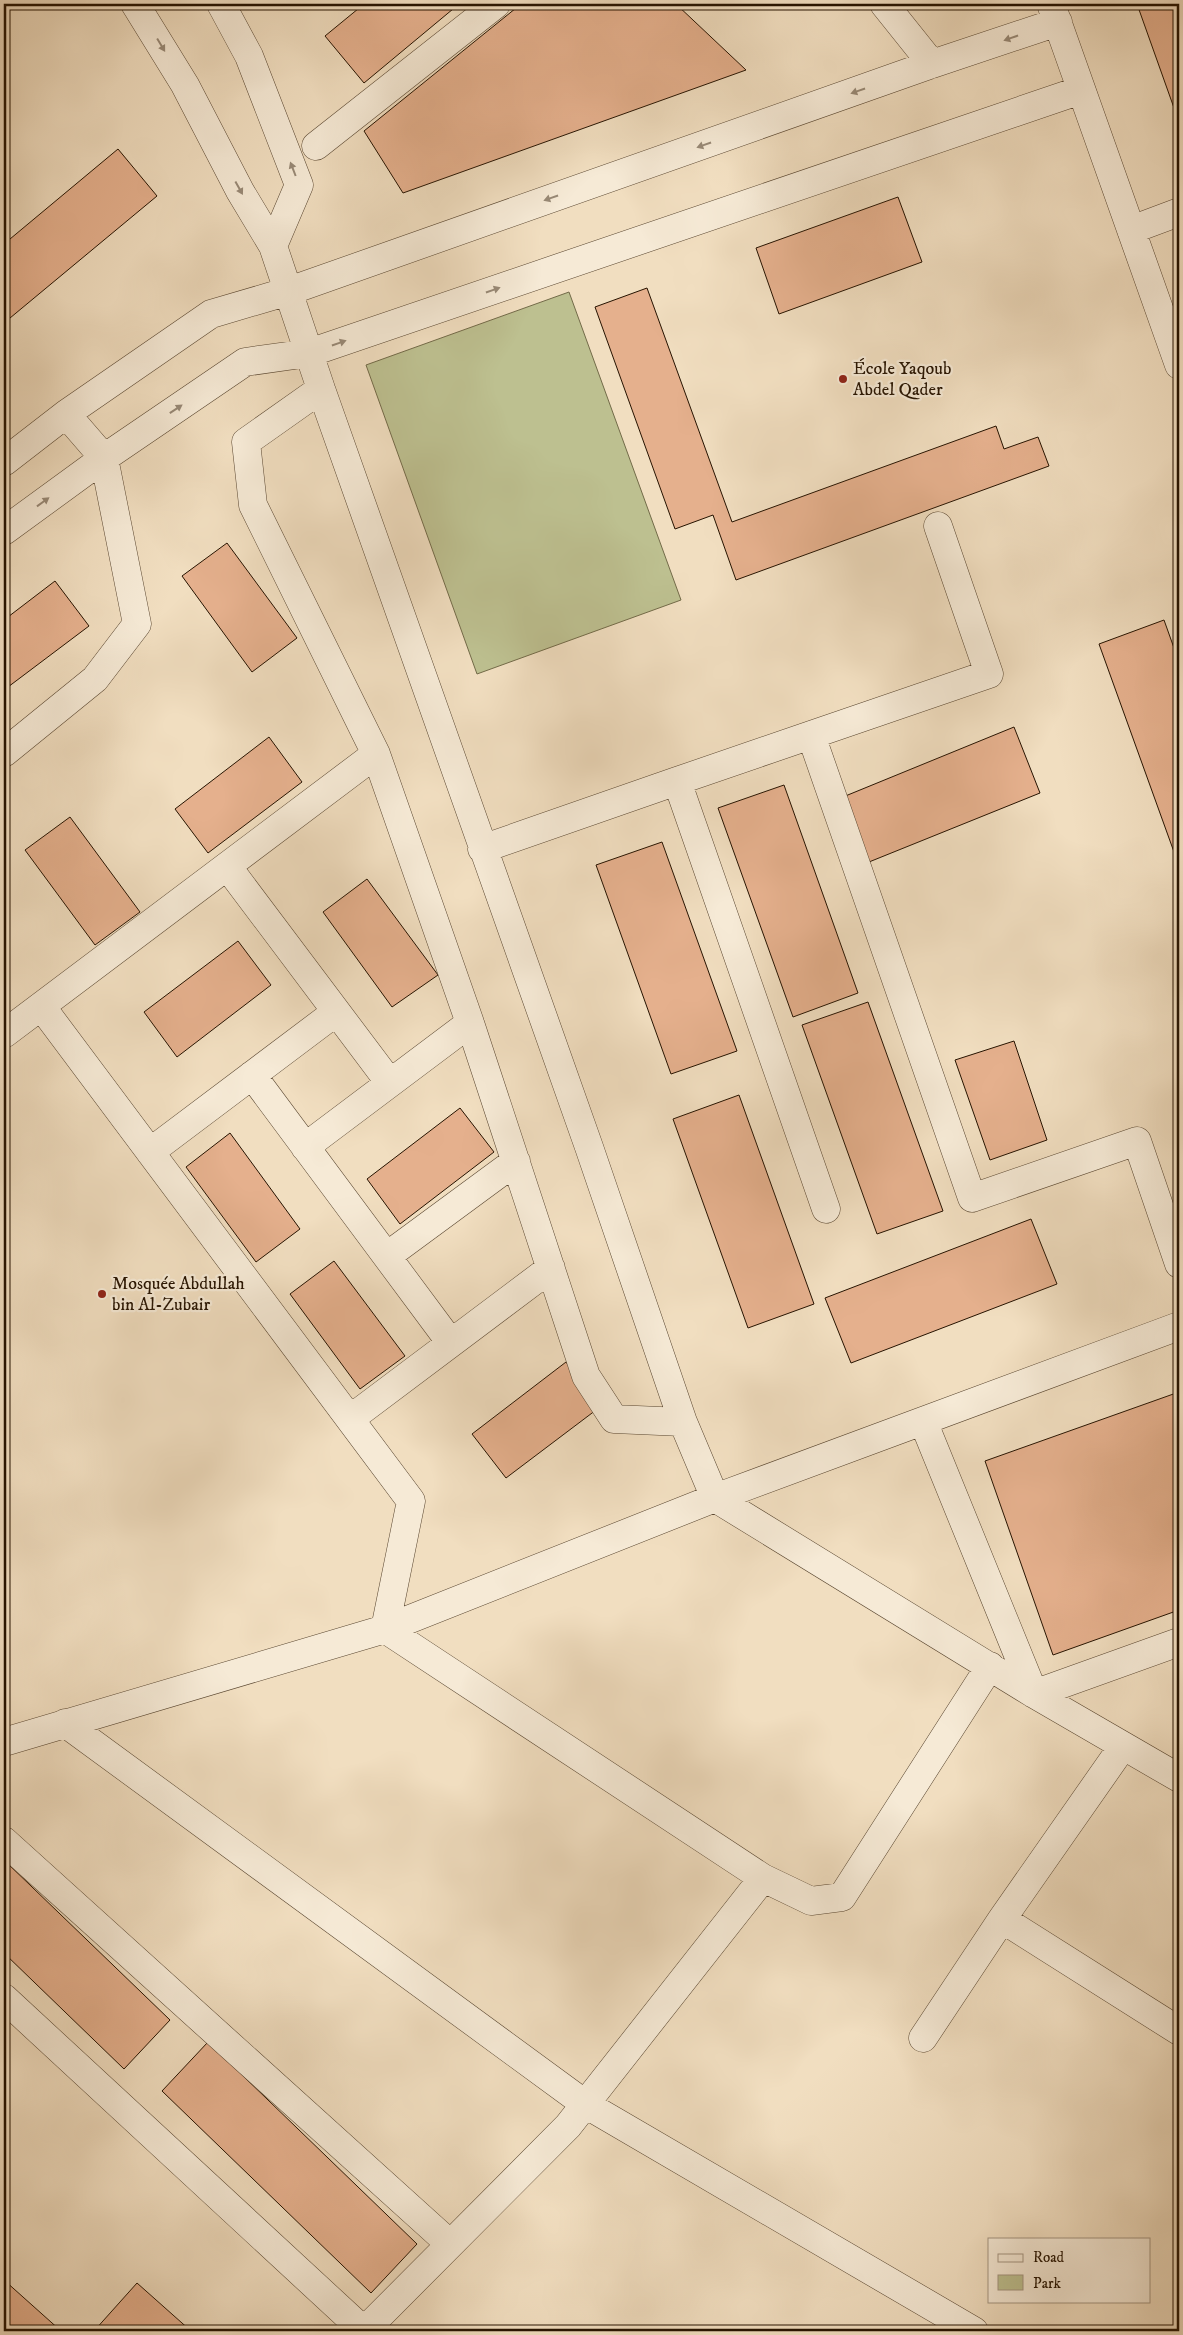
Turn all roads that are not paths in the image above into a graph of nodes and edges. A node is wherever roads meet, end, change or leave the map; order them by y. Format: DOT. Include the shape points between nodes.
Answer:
graph roads {
  1 [pos="135,4"];
  2 [pos="221,4"];
  3 [pos="496,4"];
  4 [pos="884,4"];
  5 [pos="1054,13"];
  6 [pos="932,64"];
  7 [pos="1081,90"];
  8 [pos="316,146"];
  9 [pos="1179,212"];
  10 [pos="1131,230"];
  11 [pos="273,246"];
  12 [pos="289,291"];
  13 [pos="309,353"];
  14 [pos="1179,365"];
  15 [pos="321,389"];
  16 [pos="66,414"];
  17 [pos="104,458"];
  18 [pos="4,462"];
  19 [pos="938,526"];
  20 [pos="4,531"];
  21 [pos="811,735"];
  22 [pos="4,752"];
  23 [pos="376,754"];
  24 [pos="678,781"];
  25 [pos="482,849"];
  26 [pos="227,866"];
  27 [pos="41,1006"];
  28 [pos="336,1012"];
  29 [pos="470,1023"];
  30 [pos="4,1034"];
  31 [pos="252,1075"];
  32 [pos="390,1083"];
  33 [pos="305,1147"];
  34 [pos="150,1152"];
  35 [pos="516,1160"];
  36 [pos="826,1209"];
  37 [pos="387,1256"];
  38 [pos="1179,1264"];
  39 [pos="551,1268"];
  40 [pos="1179,1326"];
  41 [pos="452,1343"];
  42 [pos="350,1419"];
  43 [pos="923,1421"];
  44 [pos="684,1422"];
  45 [pos="715,1498"];
  46 [pos="384,1629"];
  47 [pos="1179,1642"];
  48 [pos="990,1666"];
  49 [pos="1034,1694"];
  50 [pos="65,1723"];
  51 [pos="4,1742"];
  52 [pos="1123,1746"];
  53 [pos="1179,1778"];
  54 [pos="4,1841"];
  55 [pos="763,1878"];
  56 [pos="1002,1919"];
  57 [pos="4,1998"];
  58 [pos="1179,2031"];
  59 [pos="923,2038"];
  60 [pos="585,2104"];
  61 [pos="450,2244"];
  62 [pos="364,2331"];
  63 [pos="974,2331"];
  1 -- 11 [label="street, one-way" via="185,85 240,191"];
  11 -- 2 [label="street, one-way" via="299,185 250,56"];
  3 -- 8 [label="street"];
  4 -- 6 [label="street"];
  5 -- 6 [label="street, one-way"];
  5 -- 7 [label="street"];
  6 -- 12 [label="street, one-way"];
  7 -- 10 [label="street"];
  13 -- 7 [label="street, one-way"];
  9 -- 10 [label="street"];
  10 -- 14 [label="street"];
  11 -- 12 [label="street"];
  12 -- 13 [label="street"];
  12 -- 16 [label="street" via="211,314"];
  13 -- 15 [label="street"];
  17 -- 13 [label="street, one-way" via="245,362"];
  15 -- 23 [label="street" via="246,442 252,505"];
  15 -- 25 [label="street"];
  16 -- 17 [label="street"];
  16 -- 18 [label="street"];
  20 -- 17 [label="street, one-way"];
  17 -- 22 [label="street" via="137,624 95,679"];
  19 -- 21 [label="street" via="989,674"];
  21 -- 24 [label="street"];
  21 -- 38 [label="street" via="972,1198 1137,1141"];
  23 -- 26 [label="street"];
  23 -- 29 [label="street"];
  24 -- 25 [label="street"];
  24 -- 36 [label="street"];
  25 -- 44 [label="street"];
  26 -- 27 [label="street"];
  26 -- 28 [label="street"];
  27 -- 30 [label="street"];
  27 -- 34 [label="street"];
  28 -- 31 [label="street"];
  28 -- 32 [label="street"];
  29 -- 32 [label="street"];
  29 -- 35 [label="street"];
  31 -- 33 [label="street"];
  31 -- 34 [label="street"];
  32 -- 33 [label="street"];
  33 -- 37 [label="street"];
  34 -- 42 [label="street"];
  35 -- 37 [label="street"];
  35 -- 39 [label="street"];
  37 -- 41 [label="street"];
  39 -- 41 [label="street"];
  39 -- 44 [label="street" via="586,1376 614,1419"];
  40 -- 43 [label="street"];
  41 -- 42 [label="street"];
  42 -- 46 [label="street" via="412,1501"];
  43 -- 45 [label="street"];
  43 -- 49 [label="street"];
  44 -- 45 [label="street"];
  45 -- 46 [label="street"];
  45 -- 48 [label="street"];
  46 -- 50 [label="street"];
  46 -- 55 [label="street"];
  47 -- 49 [label="street"];
  48 -- 49 [label="street"];
  48 -- 55 [label="street" via="842,1897 811,1902"];
  49 -- 52 [label="street"];
  50 -- 51 [label="street"];
  50 -- 60 [label="street"];
  52 -- 53 [label="street"];
  52 -- 56 [label="street"];
  54 -- 61 [label="street"];
  55 -- 60 [label="street"];
  56 -- 58 [label="street"];
  56 -- 59 [label="street"];
  57 -- 62 [label="street"];
  60 -- 61 [label="street" via="568,2126"];
  60 -- 63 [label="street"];
  61 -- 62 [label="street"];
}
